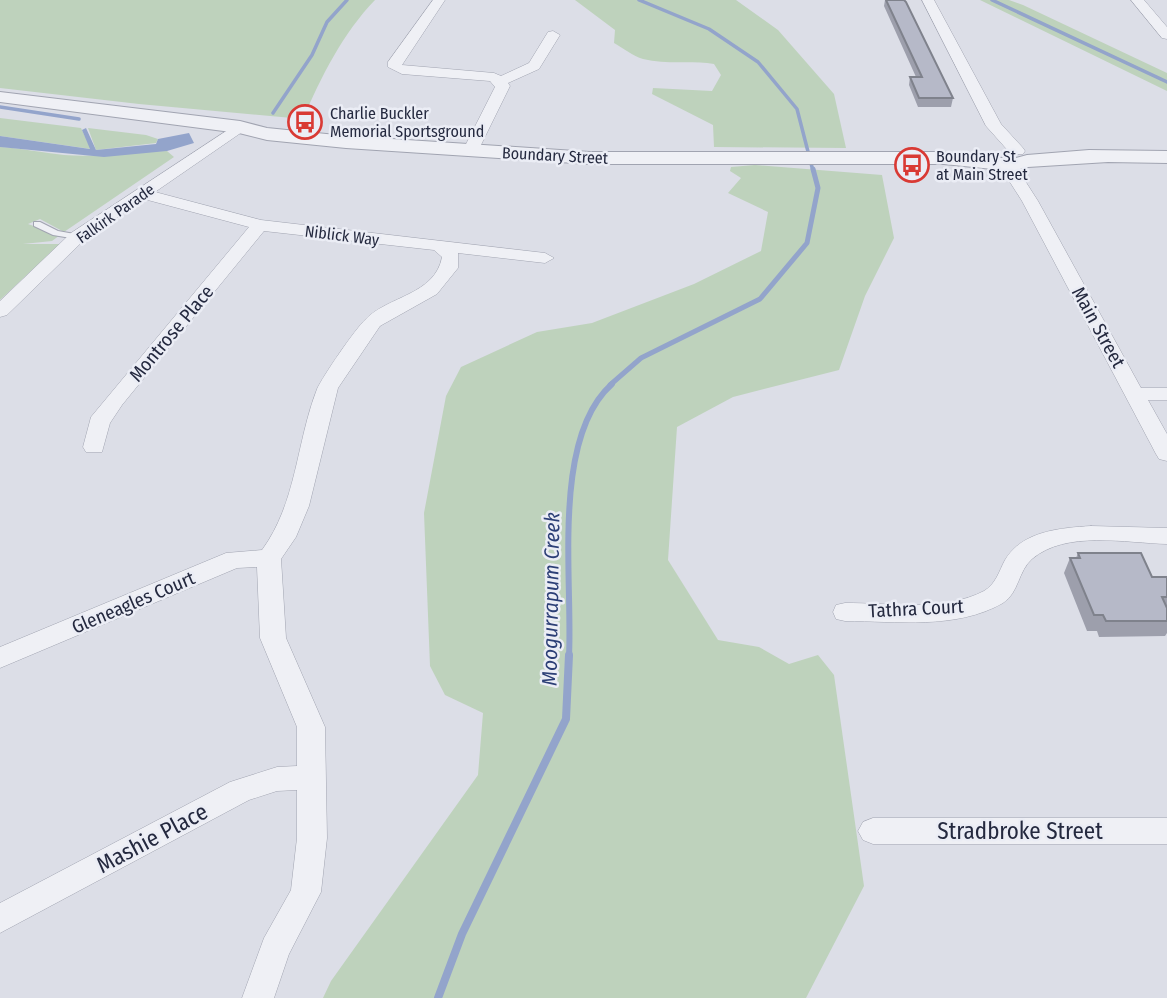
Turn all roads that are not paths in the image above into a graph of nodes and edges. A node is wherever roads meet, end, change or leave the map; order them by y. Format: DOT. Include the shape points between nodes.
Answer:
graph roads {
  1 [pos="439,0"];
  2 [pos="928,0"];
  3 [pos="1137,0"];
  4 [pos="553,35"];
  5 [pos="1167,35"];
  6 [pos="500,81"];
  7 [pos="0,97"];
  8 [pos="240,127"];
  9 [pos="473,146"];
  10 [pos="1011,157"];
  11 [pos="1167,157"];
  12 [pos="143,194"];
  13 [pos="1030,201"];
  14 [pos="37,224"];
  15 [pos="260,225"];
  16 [pos="78,237"];
  17 [pos="441,247"];
  18 [pos="545,258"];
  19 [pos="0,311"];
  20 [pos="1135,394"];
  21 [pos="1167,394"];
  22 [pos="94,447"];
  23 [pos="1167,454"];
  24 [pos="1167,536"];
  25 [pos="269,558"];
  26 [pos="845,612"];
  27 [pos="0,658"];
  28 [pos="311,778"];
  29 [pos="873,831"];
  30 [pos="1167,831"];
  31 [pos="0,919"];
  32 [pos="258,998"];
  1 -- 6 [label="street" via="395,67"];
  2 -- 10 [label="street, Main Street"];
  3 -- 5 [label="street"];
  4 -- 6 [label="street" via="539,64"];
  6 -- 9 [label="street" via="503,86"];
  7 -- 8 [label="street, Boundary Street"];
  8 -- 9 [label="street, Boundary Street" via="346,142"];
  8 -- 12 [label="street, Falkirk Parade"];
  9 -- 10 [label="street, Boundary Street" via="590,158"];
  10 -- 11 [label="street, Boundary Street"];
  10 -- 13 [label="street, Main Street"];
  12 -- 15 [label="street, Niblick Way"];
  12 -- 16 [label="street, Falkirk Parade"];
  13 -- 20 [label="street, Main Street"];
  14 -- 16 [label="lane"];
  15 -- 17 [label="street, Niblick Way"];
  15 -- 22 [label="street, Montrose Place" via="115,400 99,422"];
  16 -- 19 [label="street, Falkirk Parade"];
  17 -- 18 [label="street, Niblick Way"];
  17 -- 25 [label="street" via="451,256 449,268 430,290 373,322 328,388 298,506"];
  20 -- 21 [label="street"];
  20 -- 23 [label="street, Main Street"];
  24 -- 26 [label="street, Tathra Court" via="1052,538 1019,557 1006,586 974,605 942,611"];
  25 -- 27 [label="street, Gleneagles Court" via="233,559"];
  25 -- 28 [label="street" via="274,638 312,727"];
  28 -- 31 [label="street, Mashie Place" via="277,779 240,791"];
  28 -- 32 [label="street" via="313,838 306,892 275,949"];
  29 -- 30 [label="street, Stradbroke Street"];
}
